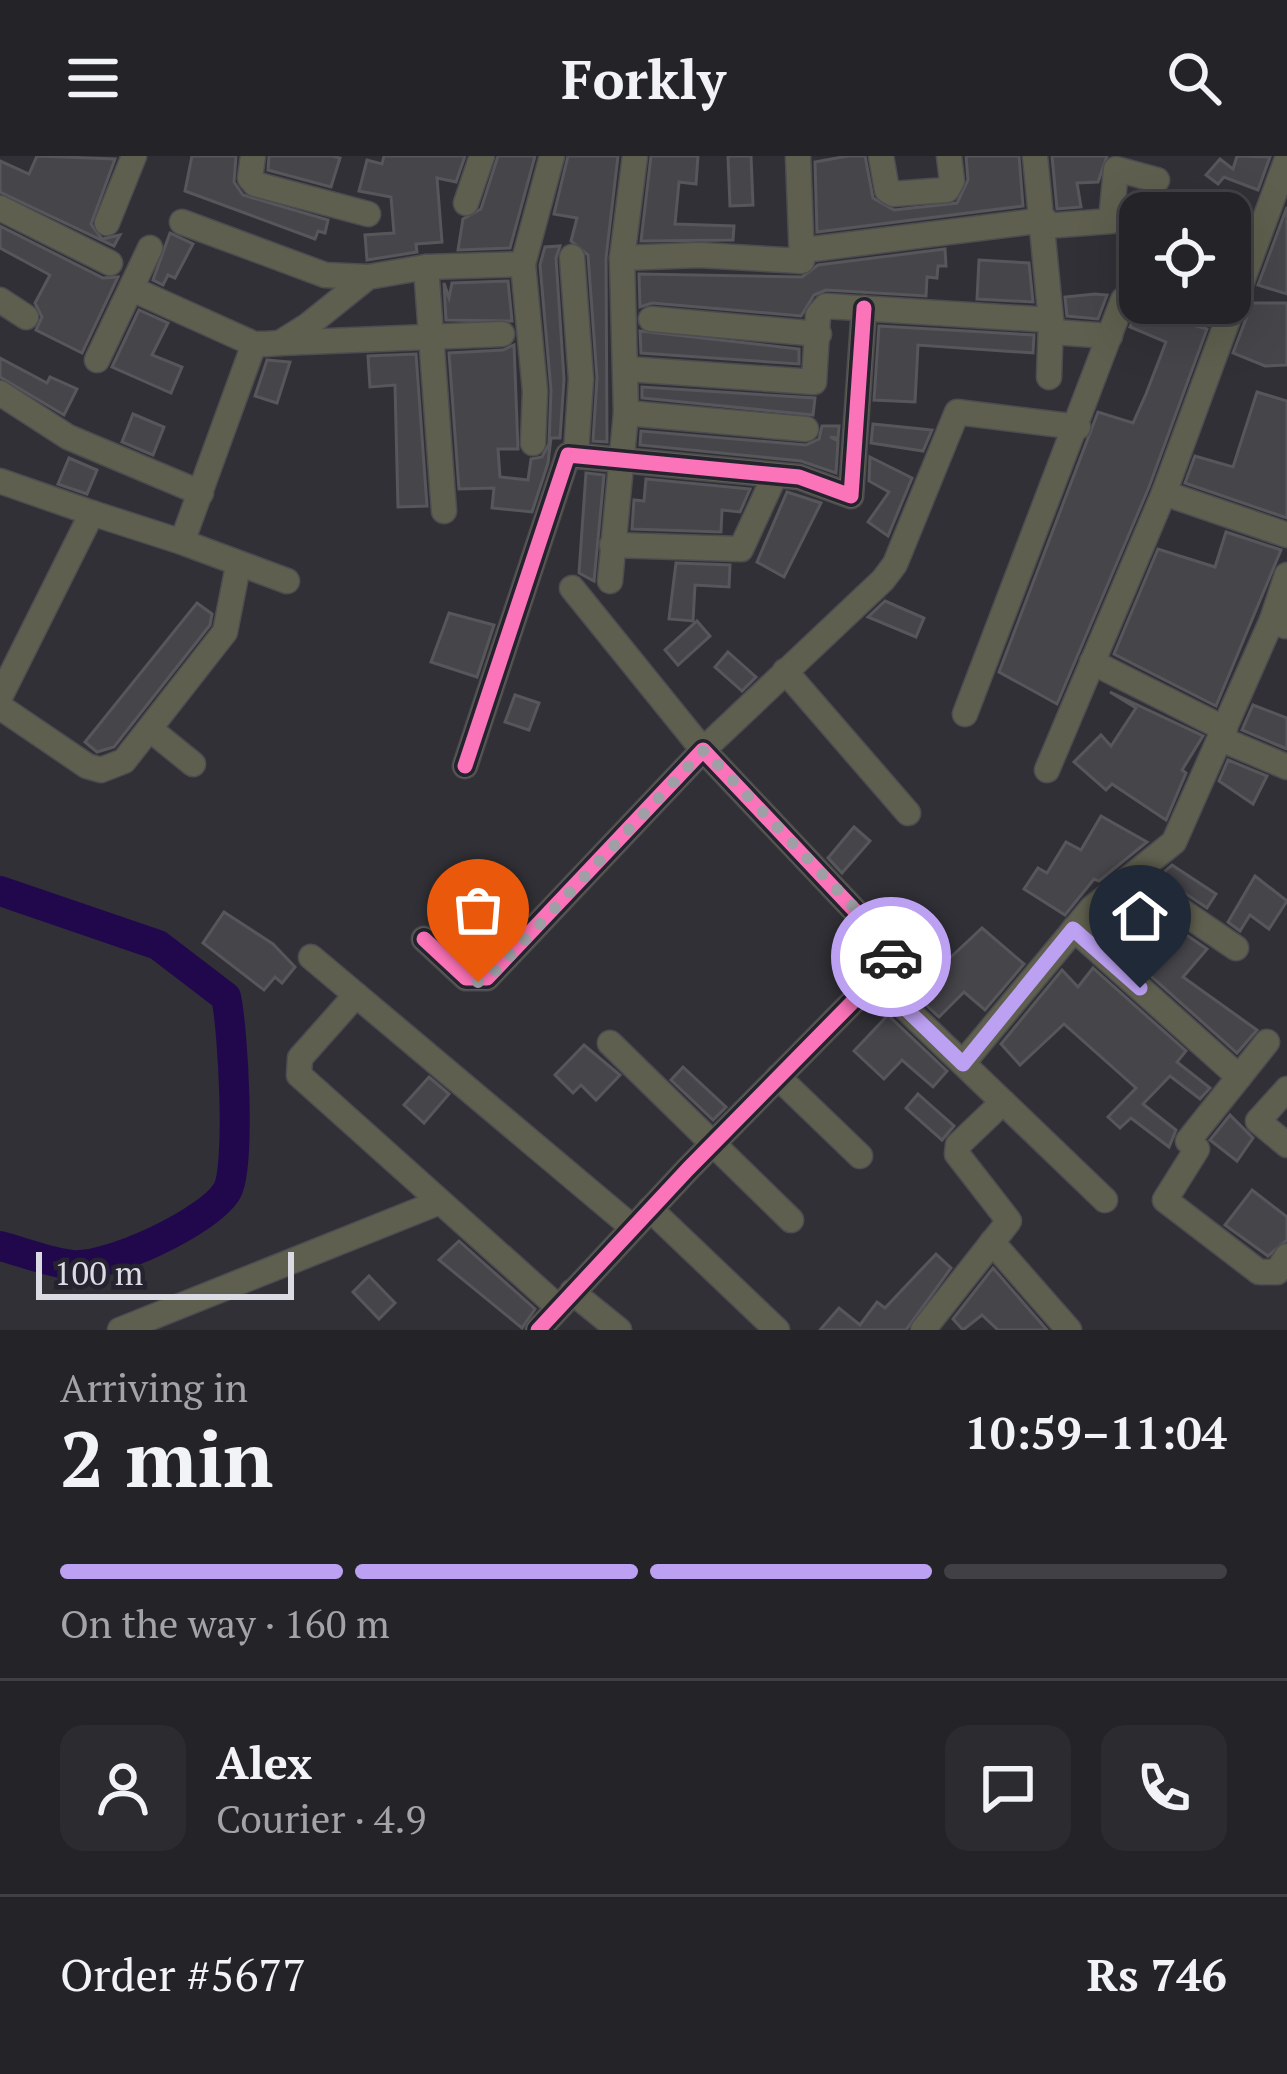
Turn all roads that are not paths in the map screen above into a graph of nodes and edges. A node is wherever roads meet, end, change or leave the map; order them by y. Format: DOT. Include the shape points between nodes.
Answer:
graph roads {
  1 [pos="134,156"];
  2 [pos="253,156"];
  3 [pos="482,156"];
  4 [pos="552,156"];
  5 [pos="635,156"];
  6 [pos="798,156"];
  7 [pos="881,156"];
  8 [pos="949,156"];
  9 [pos="1035,156"];
  10 [pos="1287,159"];
  11 [pos="1157,180"];
  12 [pos="466,203"];
  13 [pos="0,208"];
  14 [pos="368,214"];
  15 [pos="182,222"];
  16 [pos="107,223"];
  17 [pos="1045,223"];
  18 [pos="150,248"];
  19 [pos="805,250"];
  20 [pos="1251,256"];
  21 [pos="572,257"];
  22 [pos="622,258"];
  23 [pos="110,263"];
  24 [pos="523,264"];
  25 [pos="426,267"];
  26 [pos="368,277"];
  27 [pos="132,289"];
  28 [pos="0,300"];
  29 [pos="864,308"];
  30 [pos="1119,311"];
  31 [pos="26,316"];
  32 [pos="651,319"];
  33 [pos="1051,320"];
  34 [pos="1226,324"];
  35 [pos="502,334"];
  36 [pos="819,334"];
  37 [pos="1110,336"];
  38 [pos="433,339"];
  39 [pos="280,343"];
  40 [pos="254,344"];
  41 [pos="97,360"];
  42 [pos="627,369"];
  43 [pos="1048,376"];
  44 [pos="0,393"];
  45 [pos="626,413"];
  46 [pos="1078,428"];
  47 [pos="806,429"];
  48 [pos="533,442"];
  49 [pos="576,453"];
  50 [pos="622,460"];
  51 [pos="775,475"];
  52 [pos="0,481"];
  53 [pos="1164,493"];
  54 [pos="201,494"];
  55 [pos="444,511"];
  56 [pos="92,513"];
  57 [pos="1287,535"];
  58 [pos="182,542"];
  59 [pos="612,545"];
  60 [pos="238,566"];
  61 [pos="1287,575"];
  62 [pos="287,581"];
  63 [pos="610,581"];
  64 [pos="572,588"];
  65 [pos="1279,624"];
  66 [pos="1092,662"];
  67 [pos="785,671"];
  68 [pos="0,697"];
  69 [pos="0,707"];
  70 [pos="965,714"];
  71 [pos="151,730"];
  72 [pos="1223,734"];
  73 [pos="704,750"];
  74 [pos="193,764"];
  75 [pos="465,766"];
  76 [pos="1287,767"];
  77 [pos="1047,770"];
  78 [pos="908,812"];
  79 [pos="1133,878"];
  80 [pos="1073,929"];
  81 [pos="424,939"];
  82 [pos="1236,948"];
  83 [pos="310,957"];
  84 [pos="875,979"];
  85 [pos="356,995"];
  86 [pos="1267,1042"];
  87 [pos="610,1043"];
  88 [pos="963,1064"];
  89 [pos="778,1076"];
  90 [pos="1239,1076"];
  91 [pos="1287,1089"];
  92 [pos="1003,1102"];
  93 [pos="715,1142"];
  94 [pos="1287,1145"];
  95 [pos="860,1156"];
  96 [pos="1105,1201"];
  97 [pos="437,1203"];
  98 [pos="641,1218"];
  99 [pos="791,1220"];
  100 [pos="992,1242"];
  101 [pos="1287,1256"];
  102 [pos="565,1300"];
  103 [pos="120,1330"];
  104 [pos="538,1330"];
  105 [pos="619,1330"];
  106 [pos="777,1330"];
  107 [pos="923,1330"];
  108 [pos="1069,1330"];
  1 -- 16 [label="street"];
  2 -- 14 [label="street" via="255,184"];
  3 -- 12 [label="street"];
  4 -- 24 [label="street"];
  5 -- 22 [label="street"];
  6 -- 19 [label="street"];
  7 -- 8 [label="street" via="893,194 946,190"];
  9 -- 17 [label="street"];
  10 -- 20 [label="street"];
  11 -- 17 [label="street" via="1116,170 1111,221"];
  13 -- 23 [label="street"];
  15 -- 26 [label="street" via="325,274"];
  17 -- 19 [label="street"];
  17 -- 33 [label="street"];
  18 -- 27 [label="street"];
  19 -- 22 [label="street" via="795,262"];
  21 -- 49 [label="street" via="581,379"];
  22 -- 42 [label="street"];
  24 -- 25 [label="street"];
  24 -- 48 [label="street"];
  25 -- 26 [label="street"];
  25 -- 38 [label="street"];
  26 -- 39 [label="street"];
  27 -- 40 [label="street"];
  27 -- 41 [label="street"];
  28 -- 31 [label="street"];
  29 -- 33 [label="street"];
  29 -- 36 [label="street" via="822,307"];
  29 -- 51 [label="street" via="853,492 846,497"];
  30 -- 37 [label="street"];
  32 -- 36 [label="street"];
  33 -- 37 [label="street" via="1053,332"];
  33 -- 43 [label="street"];
  34 -- 53 [label="street"];
  35 -- 38 [label="street"];
  36 -- 42 [label="street" via="816,377 808,384"];
  37 -- 46 [label="street"];
  38 -- 39 [label="street"];
  38 -- 55 [label="street"];
  39 -- 40 [label="street"];
  40 -- 54 [label="street"];
  42 -- 45 [label="street"];
  44 -- 54 [label="street" via="68,437"];
  45 -- 47 [label="street"];
  45 -- 50 [label="street"];
  46 -- 67 [label="street" via="957,412 895,564"];
  46 -- 70 [label="street"];
  49 -- 50 [label="street"];
  49 -- 75 [label="street" via="566,458"];
  50 -- 51 [label="street"];
  50 -- 59 [label="street"];
  51 -- 59 [label="street" via="741,548"];
  52 -- 56 [label="street"];
  53 -- 57 [label="street"];
  53 -- 66 [label="street"];
  54 -- 58 [label="street"];
  56 -- 58 [label="street"];
  56 -- 68 [label="street"];
  58 -- 60 [label="street"];
  59 -- 63 [label="street"];
  60 -- 62 [label="street"];
  60 -- 71 [label="street" via="225,632"];
  61 -- 65 [label="street"];
  64 -- 73 [label="street"];
  65 -- 72 [label="street"];
  66 -- 72 [label="street"];
  66 -- 77 [label="street"];
  67 -- 73 [label="street"];
  67 -- 78 [label="street"];
  69 -- 71 [label="street" via="100,770 124,760"];
  71 -- 74 [label="street"];
  72 -- 76 [label="street"];
  72 -- 79 [label="street" via="1174,842"];
  73 -- 81 [label="street" via="488,979 466,978"];
  73 -- 84 [label="street" via="885,940 891,958"];
  79 -- 80 [label="street"];
  79 -- 82 [label="street"];
  80 -- 88 [label="street"];
  80 -- 90 [label="street"];
  83 -- 85 [label="street"];
  84 -- 88 [label="street"];
  84 -- 89 [label="street"];
  85 -- 97 [label="street" via="300,1058 299,1075"];
  85 -- 98 [label="street"];
  86 -- 90 [label="street"];
  87 -- 93 [label="street"];
  88 -- 92 [label="street"];
  89 -- 93 [label="street"];
  89 -- 95 [label="street"];
  90 -- 101 [label="street" via="1165,1200 1259,1272 1277,1272"];
  91 -- 94 [label="street" via="1258,1120"];
  92 -- 96 [label="street"];
  92 -- 100 [label="street" via="957,1154 1006,1214 1005,1230"];
  93 -- 98 [label="street"];
  93 -- 99 [label="street"];
  97 -- 102 [label="street"];
  97 -- 103 [label="street"];
  98 -- 102 [label="street"];
  98 -- 106 [label="street"];
  100 -- 107 [label="street"];
  100 -- 108 [label="street"];
  102 -- 104 [label="street"];
  102 -- 105 [label="street"];
}
